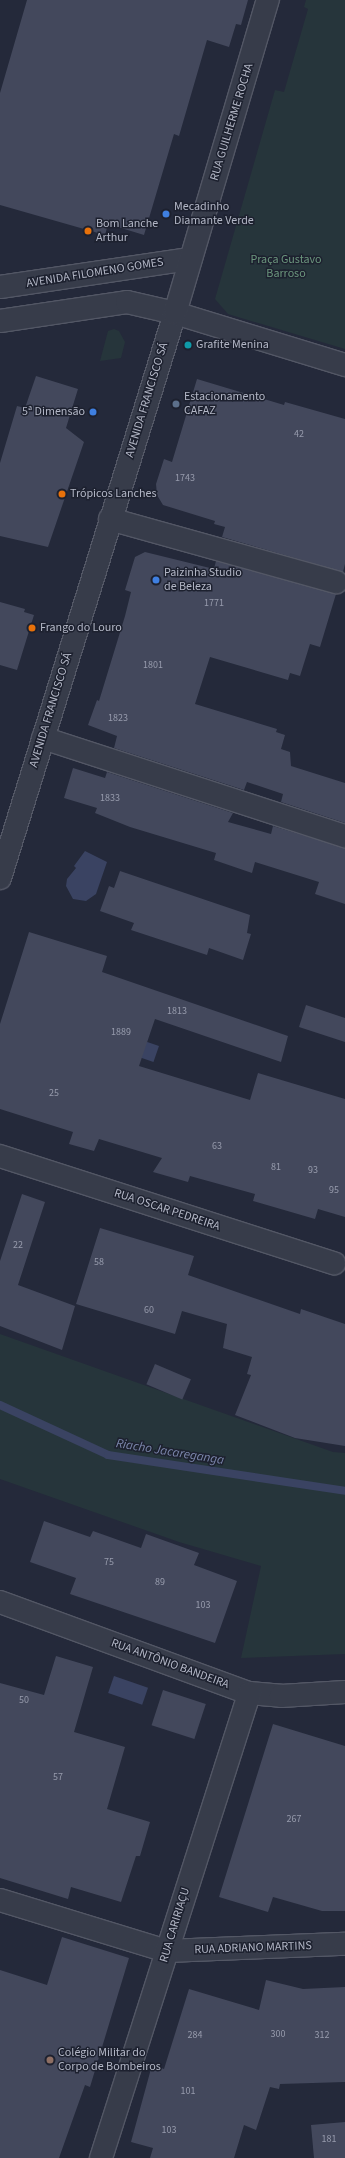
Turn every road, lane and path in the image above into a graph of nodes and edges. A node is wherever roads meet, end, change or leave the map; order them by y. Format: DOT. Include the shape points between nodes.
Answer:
graph roads {
  1 [pos="268,0"];
  2 [pos="190,259"];
  3 [pos="0,287"];
  4 [pos="175,313"];
  5 [pos="0,321"];
  6 [pos="345,365"];
  7 [pos="110,519"];
  8 [pos="336,582"];
  9 [pos="43,738"];
  10 [pos="345,836"];
  11 [pos="0,878"];
  12 [pos="0,1156"];
  13 [pos="334,1263"];
  14 [pos="0,1602"];
  15 [pos="345,1692"];
  16 [pos="249,1693"];
  17 [pos="0,1900"];
  18 [pos="345,1944"];
  19 [pos="167,1951"];
  20 [pos="101,2158"];
  1 -- 2 [label="street, RUA GUILHERME ROCHA"];
  2 -- 3 [label="street, AVENIDA FILOMENO GOMES"];
  2 -- 4 [label="street, RUA GUILHERME ROCHA"];
  4 -- 5 [label="street" via="127,302"];
  4 -- 6 [label="street"];
  4 -- 7 [label="street, AVENIDA FRANCISCO SÁ"];
  7 -- 8 [label="street"];
  7 -- 9 [label="street, AVENIDA FRANCISCO SÁ"];
  9 -- 10 [label="street"];
  9 -- 11 [label="street, AVENIDA FRANCISCO SÁ"];
  12 -- 13 [label="street, RUA OSCAR PEDREIRA"];
  14 -- 16 [label="street, RUA ANTÔNIO BANDEIRA"];
  15 -- 16 [label="street, RUA ANTÔNIO BANDEIRA" via="281,1696"];
  16 -- 19 [label="street, RUA CARIRIAÇU"];
  17 -- 19 [label="street, RUA ADRIANO MARTINS"];
  18 -- 19 [label="street, RUA ADRIANO MARTINS"];
  19 -- 20 [label="street, RUA CARIRIAÇU"];
}
